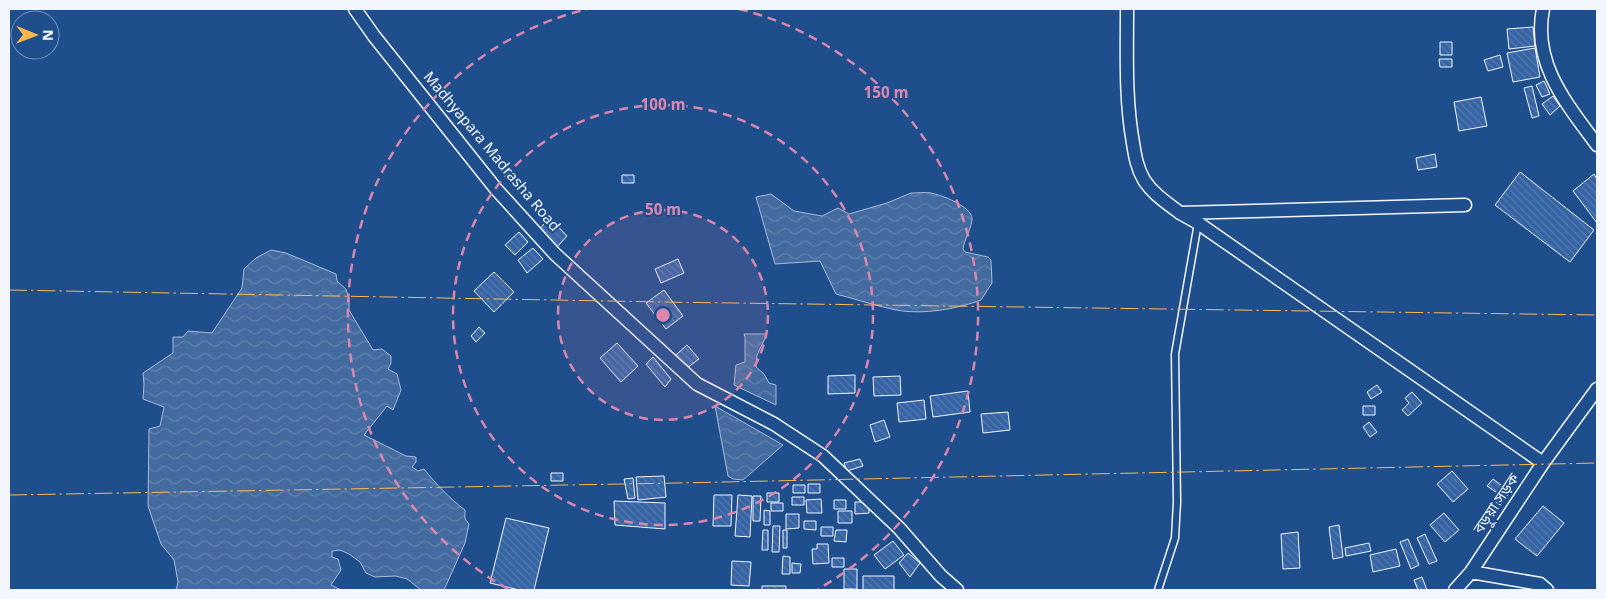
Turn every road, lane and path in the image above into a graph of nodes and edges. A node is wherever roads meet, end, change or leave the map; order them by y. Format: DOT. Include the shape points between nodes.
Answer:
graph roads {
  1 [pos="355,9"];
  2 [pos="1127,9"];
  3 [pos="1543,9"];
  4 [pos="1597,146"];
  5 [pos="1465,204"];
  6 [pos="1180,213"];
  7 [pos="1198,223"];
  8 [pos="1597,389"];
  9 [pos="1543,464"];
  10 [pos="1471,572"];
  11 [pos="957,590"];
  12 [pos="1158,590"];
  13 [pos="1455,590"];
  14 [pos="1547,590"];
  1 -- 11 [label="street, Madhyapara Madrasha Road" via="496,189 555,254 697,384 774,424 823,456 899,528"];
  2 -- 6 [label="street" via="1126,93 1137,164 1144,180 1157,196"];
  3 -- 4 [label="street" via="1541,44 1548,70 1564,100"];
  5 -- 6 [label="street"];
  6 -- 7 [label="street"];
  7 -- 9 [label="street"];
  7 -- 12 [label="lane" via="1175,354 1175,538"];
  8 -- 9 [label="street, বড়ুয়া সড়ক"];
  9 -- 10 [label="street, বড়ুয়া সড়ক"];
  10 -- 13 [label="street, বড়ুয়া সড়ক"];
  10 -- 14 [label="street" via="1540,584"];
}
